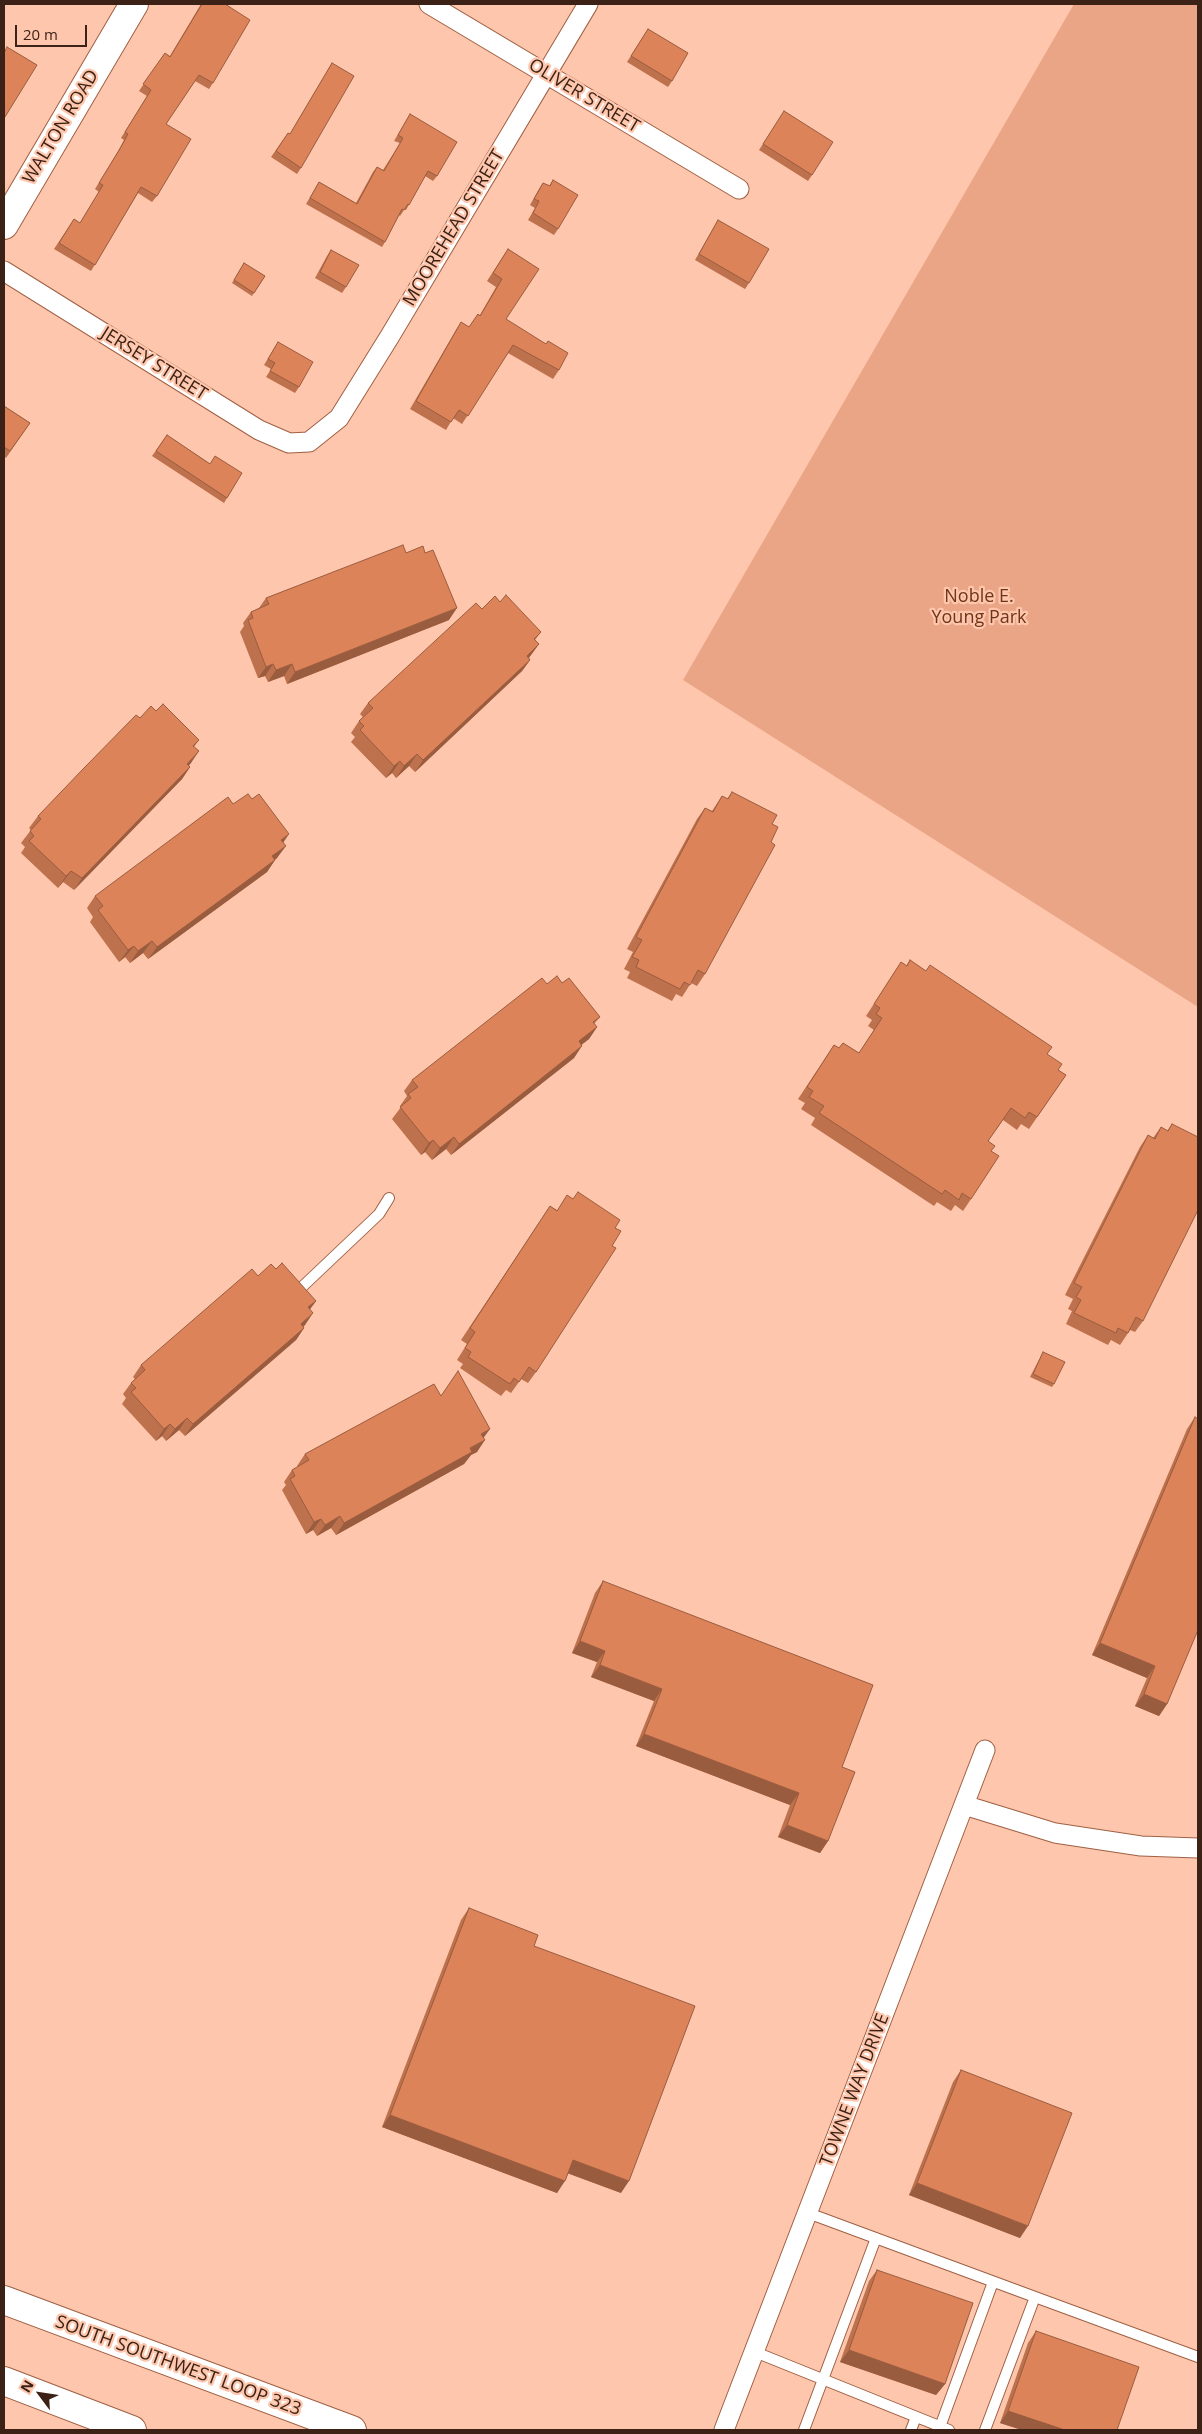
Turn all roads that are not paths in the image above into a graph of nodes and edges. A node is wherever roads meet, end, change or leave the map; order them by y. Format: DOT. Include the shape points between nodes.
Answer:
graph roads {
  1 [pos="134,4"];
  2 [pos="429,4"];
  3 [pos="588,4"];
  4 [pos="546,73"];
  5 [pos="739,189"];
  6 [pos="4,225"];
  7 [pos="4,271"];
  8 [pos="310,442"];
  9 [pos="389,1198"];
  10 [pos="302,1287"];
  11 [pos="985,1750"];
  12 [pos="964,1805"];
  13 [pos="1198,1848"];
  14 [pos="808,2213"];
  15 [pos="876,2238"];
  16 [pos="993,2282"];
  17 [pos="1035,2297"];
  18 [pos="4,2300"];
  19 [pos="754,2352"];
  20 [pos="1198,2357"];
  21 [pos="823,2380"];
  22 [pos="4,2381"];
  23 [pos="916,2417"];
  24 [pos="115,2427"];
  25 [pos="944,2428"];
  26 [pos="352,2430"];
  27 [pos="724,2430"];
  28 [pos="804,2430"];
  29 [pos="911,2430"];
  30 [pos="985,2430"];
  1 -- 6 [label="main road, WALTON ROAD"];
  2 -- 4 [label="street, OLIVER STREET"];
  3 -- 4 [label="street, MOOREHEAD STREET"];
  4 -- 5 [label="street, OLIVER STREET"];
  4 -- 8 [label="street, MOOREHEAD STREET" via="339,418"];
  7 -- 8 [label="street, JERSEY STREET" via="259,430 289,443"];
  9 -- 10 [label="lane" via="379,1214"];
  11 -- 12 [label="street, TOWNE WAY DRIVE"];
  12 -- 13 [label="street" via="1055,1833 1141,1846"];
  12 -- 14 [label="street, TOWNE WAY DRIVE"];
  14 -- 15 [label="lane"];
  14 -- 19 [label="street, TOWNE WAY DRIVE"];
  15 -- 16 [label="lane"];
  15 -- 21 [label="lane"];
  16 -- 17 [label="lane"];
  16 -- 25 [label="lane"];
  17 -- 20 [label="lane"];
  17 -- 30 [label="lane"];
  18 -- 26 [label="main road, SOUTH SOUTHWEST LOOP 323"];
  19 -- 21 [label="lane"];
  19 -- 27 [label="street, TOWNE WAY DRIVE"];
  21 -- 23 [label="lane"];
  21 -- 28 [label="lane"];
  22 -- 24 [label="main road"];
  23 -- 25 [label="lane"];
  23 -- 29 [label="lane"];
}
